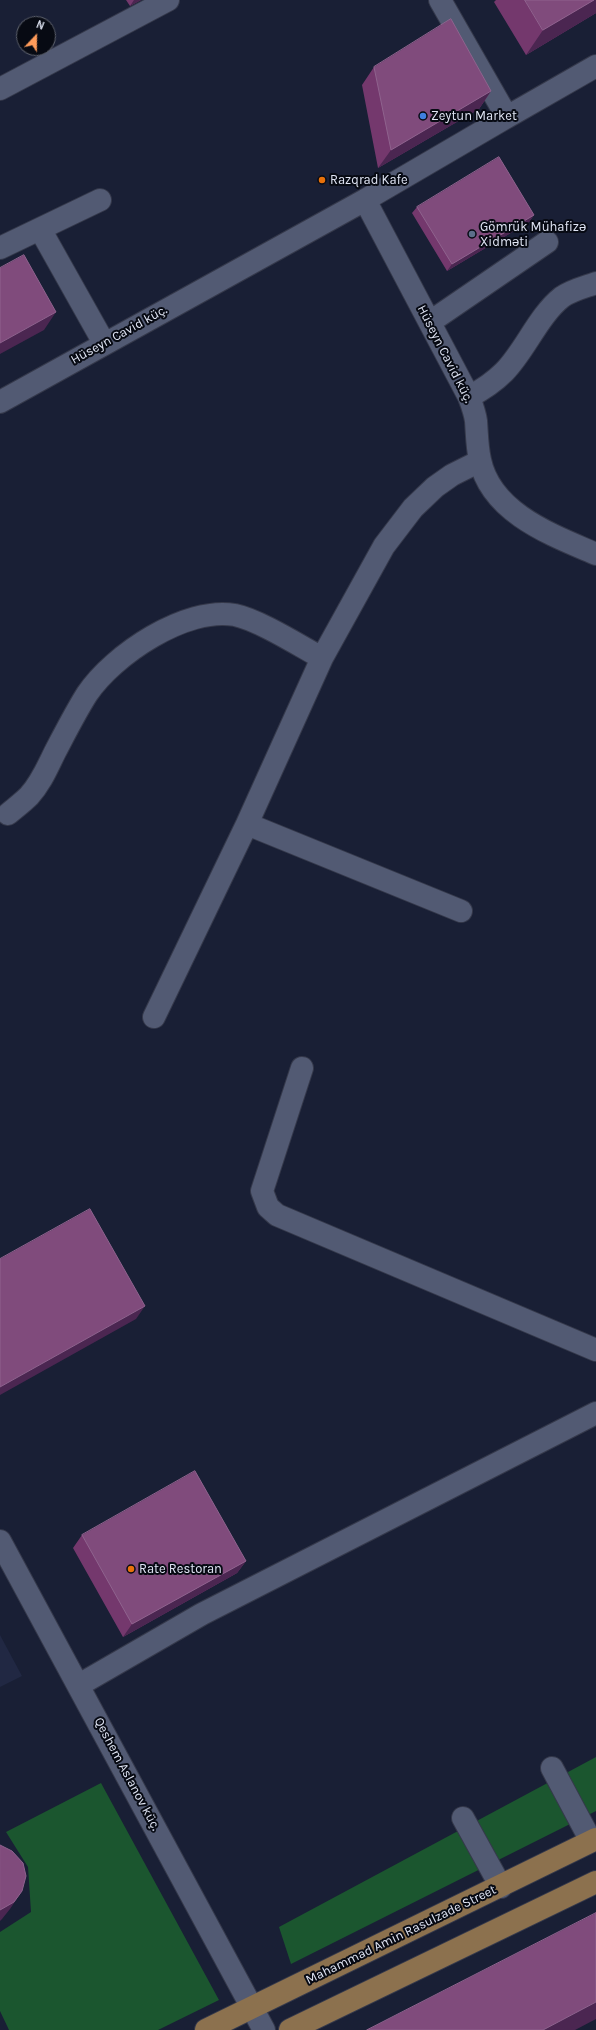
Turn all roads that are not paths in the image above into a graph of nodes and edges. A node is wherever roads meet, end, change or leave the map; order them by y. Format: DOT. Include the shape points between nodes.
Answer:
graph roads {
  1 [pos="168,0"];
  2 [pos="440,0"];
  3 [pos="596,66"];
  4 [pos="0,89"];
  5 [pos="507,117"];
  6 [pos="100,200"];
  7 [pos="366,200"];
  8 [pos="40,229"];
  9 [pos="547,242"];
  10 [pos="0,248"];
  11 [pos="596,283"];
  12 [pos="430,322"];
  13 [pos="104,343"];
  14 [pos="469,397"];
  15 [pos="0,402"];
  16 [pos="480,461"];
  17 [pos="596,554"];
  18 [pos="322,658"];
  19 [pos="8,814"];
  20 [pos="247,824"];
  21 [pos="461,911"];
  22 [pos="154,1017"];
  23 [pos="302,1068"];
  24 [pos="596,1350"];
  25 [pos="596,1413"];
  26 [pos="0,1541"];
  27 [pos="79,1685"];
  28 [pos="552,1768"];
  29 [pos="463,1818"];
  30 [pos="594,1840"];
  31 [pos="596,1882"];
  32 [pos="501,1887"];
  33 [pos="252,2007"];
  34 [pos="206,2030"];
  35 [pos="264,2030"];
  36 [pos="290,2030"];
  1 -- 4 [label="street"];
  2 -- 5 [label="street"];
  3 -- 5 [label="street, Hüseyn Cavid küç."];
  5 -- 7 [label="street, Hüseyn Cavid küç."];
  6 -- 8 [label="street"];
  7 -- 12 [label="street, Hüseyn Cavid küç."];
  7 -- 13 [label="street, Hüseyn Cavid küç."];
  8 -- 10 [label="street"];
  8 -- 13 [label="street"];
  9 -- 12 [label="street"];
  11 -- 14 [label="street" via="579,288 562,298 505,371"];
  12 -- 14 [label="street, Hüseyn Cavid küç."];
  13 -- 15 [label="street, Hüseyn Cavid küç."];
  14 -- 16 [label="street, Hüseyn Cavid küç." via="476,419"];
  16 -- 17 [label="street, Hüseyn Cavid küç." via="498,498 522,517 555,537"];
  16 -- 18 [label="street" via="452,475 413,508 384,546"];
  18 -- 19 [label="street" via="264,627 237,616 217,613 165,629 108,668 88,694 44,775 29,796"];
  18 -- 20 [label="street"];
  20 -- 21 [label="street"];
  20 -- 22 [label="street"];
  23 -- 24 [label="street" via="262,1191 268,1207 277,1216"];
  25 -- 27 [label="street" via="202,1614"];
  26 -- 27 [label="street, Qeshem Aslanov küç."];
  27 -- 33 [label="street, Qeshem Aslanov küç."];
  28 -- 30 [label="street"];
  29 -- 32 [label="street"];
  30 -- 32 [label="main road, Mahammad Amin Rasulzade Street"];
  31 -- 36 [label="main road"];
  32 -- 33 [label="main road, Mahammad Amin Rasulzade Street"];
  33 -- 34 [label="main road, Mahammad Amin Rasulzade Street"];
  33 -- 35 [label="street, Qeshem Aslanov küç."];
}
